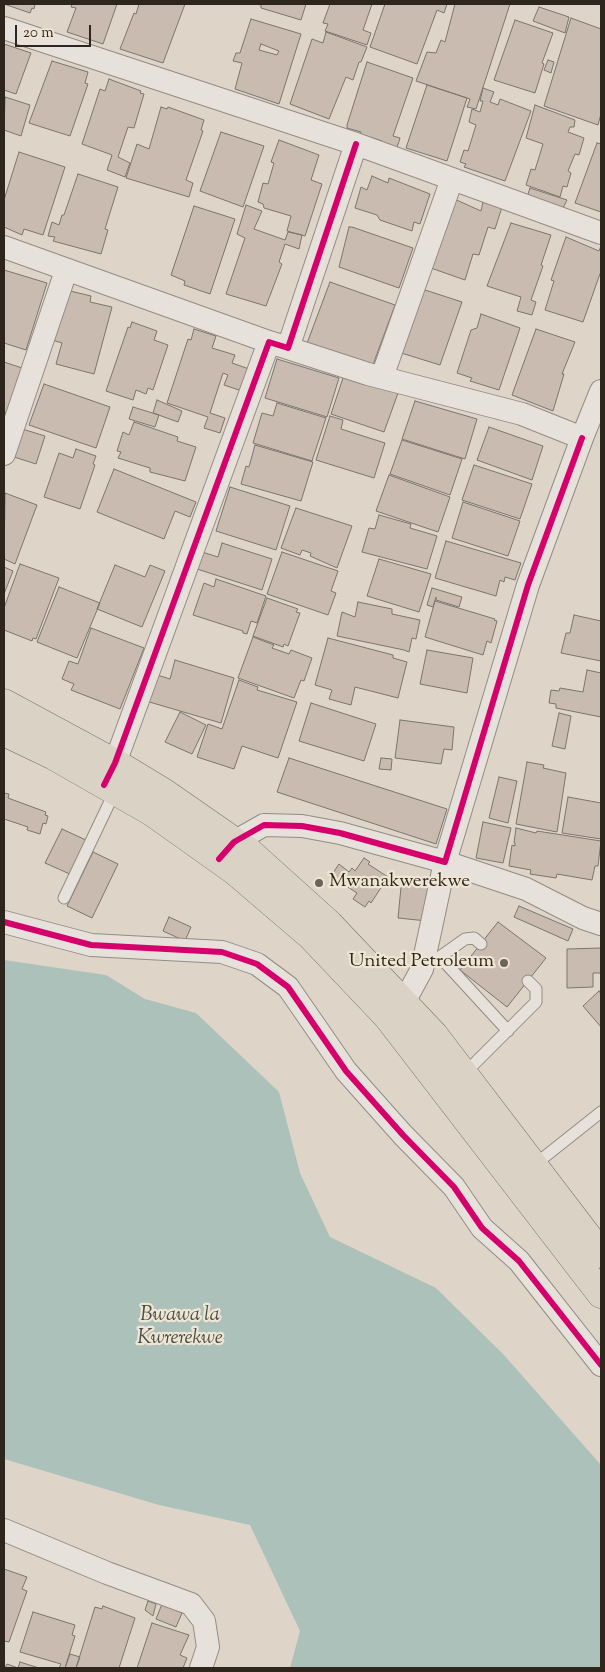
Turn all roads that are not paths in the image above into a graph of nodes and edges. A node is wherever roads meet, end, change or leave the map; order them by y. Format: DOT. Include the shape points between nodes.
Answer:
graph roads {
  1 [pos="4,28"];
  2 [pos="356,144"];
  3 [pos="452,179"];
  4 [pos="601,233"];
  5 [pos="4,247"];
  6 [pos="66,271"];
  7 [pos="279,345"];
  8 [pos="382,377"];
  9 [pos="601,391"];
  10 [pos="582,438"];
  11 [pos="4,454"];
  12 [pos="4,703"];
  13 [pos="4,732"];
  14 [pos="111,780"];
  15 [pos="226,850"];
  16 [pos="445,862"];
  17 [pos="64,898"];
  18 [pos="4,922"];
  19 [pos="601,924"];
  20 [pos="481,944"];
  21 [pos="431,963"];
  22 [pos="528,981"];
  23 [pos="395,1009"];
  24 [pos="508,1031"];
  25 [pos="464,1074"];
  26 [pos="601,1112"];
  27 [pos="533,1166"];
  28 [pos="601,1254"];
  29 [pos="601,1294"];
  30 [pos="601,1365"];
  31 [pos="4,1530"];
  32 [pos="202,1668"];
  1 -- 2 [label="street"];
  2 -- 3 [label="street"];
  2 -- 7 [label="street"];
  3 -- 4 [label="street"];
  3 -- 8 [label="street"];
  5 -- 6 [label="street"];
  6 -- 7 [label="street"];
  6 -- 11 [label="street"];
  7 -- 8 [label="street"];
  7 -- 14 [label="street"];
  8 -- 10 [label="street" via="522,414"];
  9 -- 10 [label="street"];
  10 -- 16 [label="street" via="528,585"];
  12 -- 14 [label="main road"];
  13 -- 14 [label="main road"];
  14 -- 15 [label="main road" via="163,792"];
  14 -- 17 [label="lane"];
  15 -- 16 [label="street" via="264,825 302,826"];
  15 -- 23 [label="main road" via="248,851 329,924 388,988"];
  16 -- 19 [label="street" via="526,889"];
  16 -- 21 [label="street"];
  18 -- 30 [label="street" via="92,945 222,952 257,964 280,981 288,987 346,1071 454,1188 482,1228 519,1261"];
  20 -- 21 [label="lane" via="474,938 465,939"];
  21 -- 23 [label="street"];
  21 -- 24 [label="lane"];
  22 -- 24 [label="lane" via="536,989 536,1002"];
  23 -- 25 [label="main road" via="434,1035"];
  23 -- 29 [label="main road"];
  24 -- 25 [label="lane"];
  25 -- 27 [label="main road"];
  26 -- 27 [label="lane"];
  27 -- 28 [label="main road"];
  31 -- 32 [label="street" via="191,1604 204,1621 208,1647"];
}
